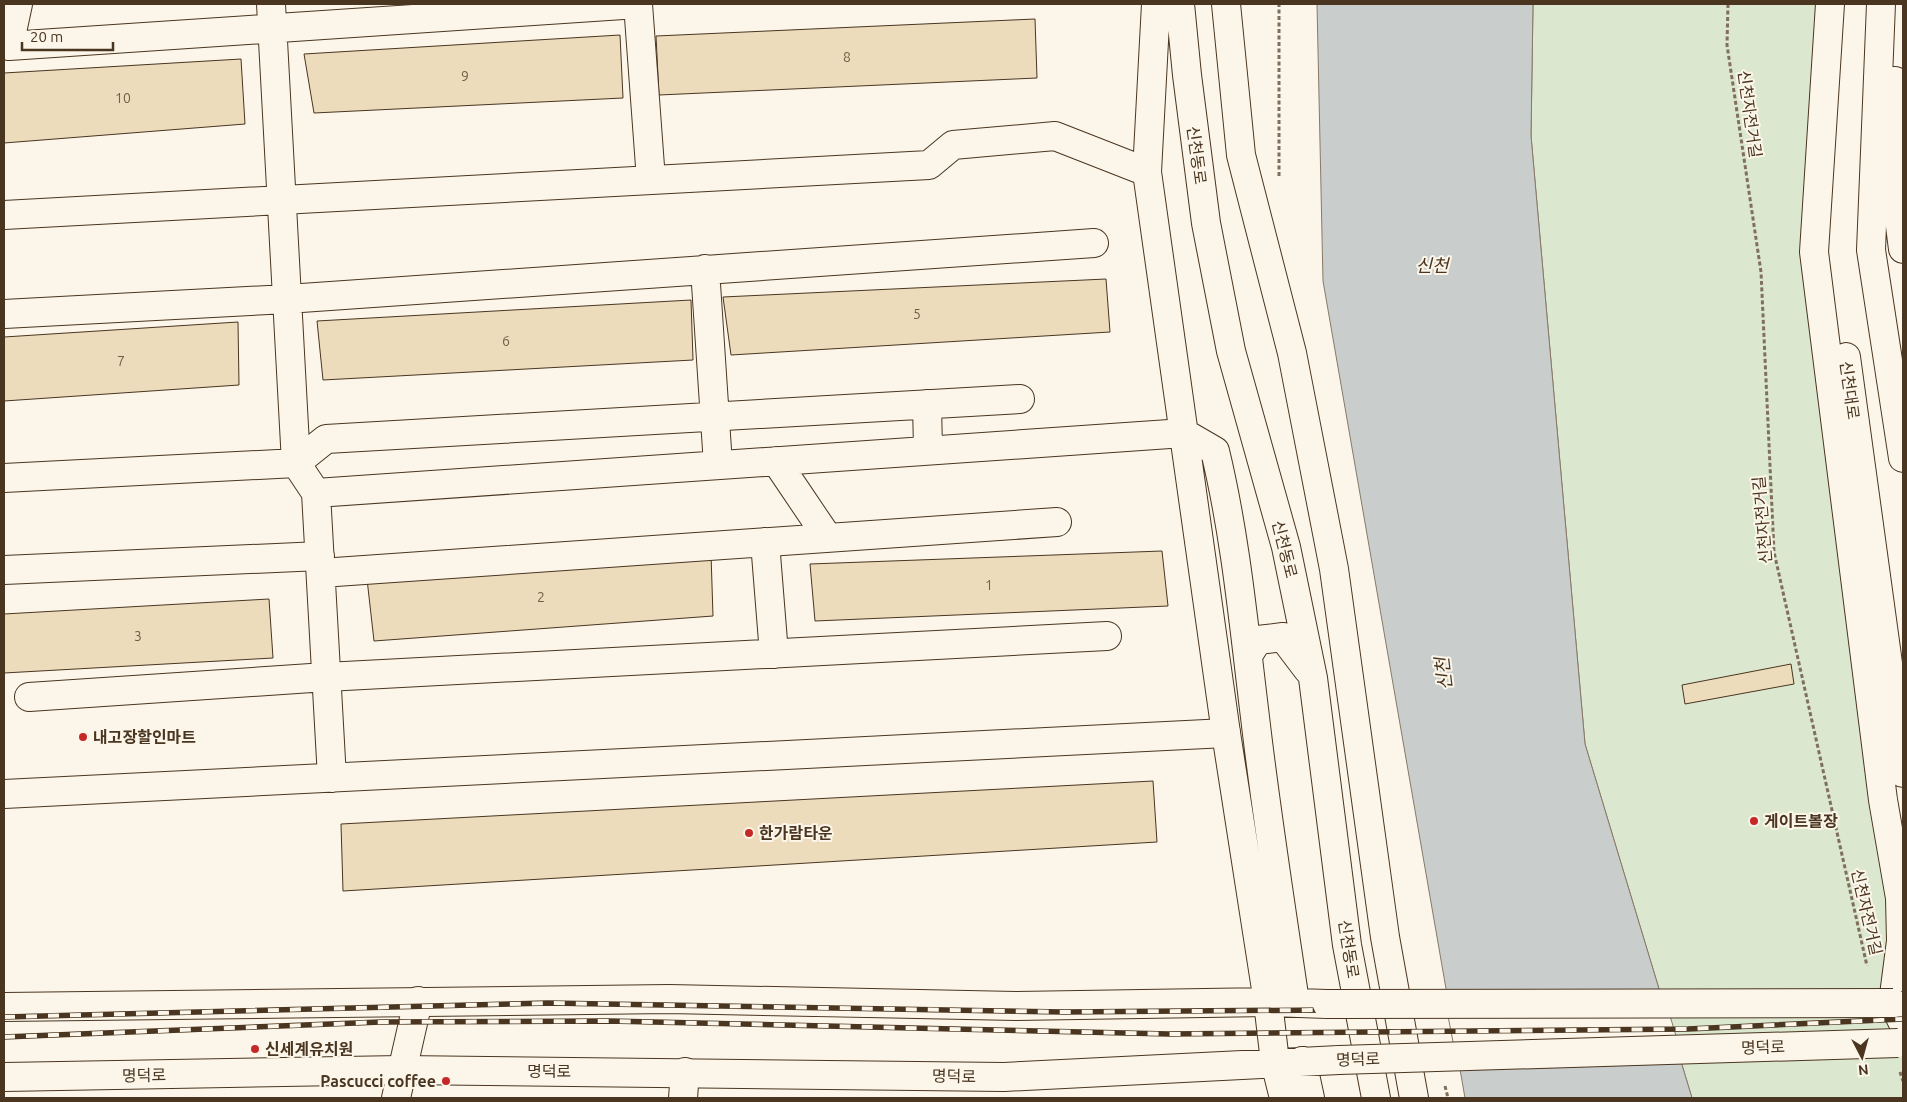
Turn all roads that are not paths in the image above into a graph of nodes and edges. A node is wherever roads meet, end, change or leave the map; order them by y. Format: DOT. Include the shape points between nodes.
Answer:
graph roads {
  1 [pos="18,4"];
  2 [pos="638,4"];
  3 [pos="1156,4"];
  4 [pos="1180,4"];
  5 [pos="1226,4"];
  6 [pos="1830,4"];
  7 [pos="1836,4"];
  8 [pos="1881,4"];
  9 [pos="1892,4"];
  10 [pos="272,16"];
  11 [pos="1147,172"];
  12 [pos="651,180"];
  13 [pos="282,200"];
  14 [pos="4,215"];
  15 [pos="1094,243"];
  16 [pos="1903,249"];
  17 [pos="705,269"];
  18 [pos="287,298"];
  19 [pos="4,314"];
  20 [pos="1020,399"];
  21 [pos="927,404"];
  22 [pos="714,417"];
  23 [pos="1184,433"];
  24 [pos="928,450"];
  25 [pos="1903,458"];
  26 [pos="776,461"];
  27 [pos="296,463"];
  28 [pos="718,466"];
  29 [pos="4,478"];
  30 [pos="316,493"];
  31 [pos="1057,522"];
  32 [pos="828,538"];
  33 [pos="765,542"];
  34 [pos="320,565"];
  35 [pos="4,570"];
  36 [pos="1107,636"];
  37 [pos="774,654"];
  38 [pos="1249,654"];
  39 [pos="326,677"];
  40 [pos="1313,678"];
  41 [pos="29,697"];
  42 [pos="1226,733"];
  43 [pos="1903,773"];
  44 [pos="332,778"];
  45 [pos="4,794"];
  46 [pos="1883,800"];
  47 [pos="1903,845"];
  48 [pos="418,1001"];
  49 [pos="1268,1002"];
  50 [pos="1295,1002"];
  51 [pos="4,1006"];
  52 [pos="1900,1029"];
  53 [pos="1288,1062"];
  54 [pos="401,1070"];
  55 [pos="4,1077"];
  56 [pos="684,1085"];
  57 [pos="396,1098"];
  58 [pos="1284,1098"];
  59 [pos="1310,1098"];
  60 [pos="1376,1098"];
  61 [pos="1414,1098"];
  1 -- 10 [label="main road" via="9,46"];
  2 -- 10 [label="main road"];
  2 -- 12 [label="main road"];
  3 -- 11 [label="main road"];
  4 -- 40 [label="main road, 신천동로" via="1206,223 1231,351 1286,547"];
  5 -- 61 [label="main road" via="1242,155 1292,353 1334,569 1385,937"];
  6 -- 46 [label="main road" via="1814,252"];
  7 -- 43 [label="main road, 신천대로" via="1832,254"];
  8 -- 25 [label="main road" via="1871,250"];
  9 -- 16 [label="main road"];
  10 -- 13 [label="main road"];
  11 -- 12 [label="main road" via="1055,136 953,145 929,165"];
  11 -- 23 [label="main road"];
  12 -- 13 [label="main road"];
  13 -- 14 [label="main road"];
  13 -- 18 [label="main road"];
  15 -- 17 [label="main road"];
  17 -- 18 [label="main road"];
  17 -- 22 [label="main road"];
  18 -- 19 [label="main road"];
  18 -- 27 [label="main road"];
  20 -- 21 [label="main road"];
  21 -- 22 [label="main road"];
  21 -- 24 [label="main road"];
  22 -- 27 [label="main road" via="326,439"];
  22 -- 28 [label="main road"];
  23 -- 24 [label="main road"];
  23 -- 38 [label="main road" via="1215,451 1225,493"];
  23 -- 42 [label="main road"];
  24 -- 26 [label="main road"];
  26 -- 28 [label="main road"];
  26 -- 32 [label="main road"];
  27 -- 29 [label="main road"];
  27 -- 30 [label="main road"];
  28 -- 30 [label="main road"];
  30 -- 34 [label="main road"];
  31 -- 32 [label="main road"];
  32 -- 33 [label="main road"];
  33 -- 34 [label="main road"];
  33 -- 37 [label="main road"];
  34 -- 35 [label="main road"];
  34 -- 39 [label="main road"];
  36 -- 37 [label="main road"];
  37 -- 39 [label="main road"];
  38 -- 40 [label="main road" via="1258,640 1284,637"];
  38 -- 50 [label="main road"];
  39 -- 41 [label="main road"];
  39 -- 44 [label="main road"];
  40 -- 60 [label="main road, 신천동로" via="1347,945"];
  42 -- 44 [label="main road"];
  42 -- 49 [label="main road"];
  44 -- 45 [label="main road"];
  46 -- 47 [label="main road"];
  46 -- 52 [label="main road" via="1900,898"];
  48 -- 49 [label="main road" via="669,999 1016,1006"];
  48 -- 51 [label="main road"];
  48 -- 54 [label="main road"];
  49 -- 50 [label="main road"];
  49 -- 53 [label="main road"];
  50 -- 52 [label="main road, bridge"];
  52 -- 53 [label="main road, 명덕로, bridge"];
  53 -- 56 [label="main road, 명덕로" via="1004,1077"];
  53 -- 58 [label="main road"];
  53 -- 59 [label="main road"];
  54 -- 55 [label="main road, 명덕로"];
  54 -- 56 [label="main road, 명덕로"];
  54 -- 57 [label="main road"];
}
